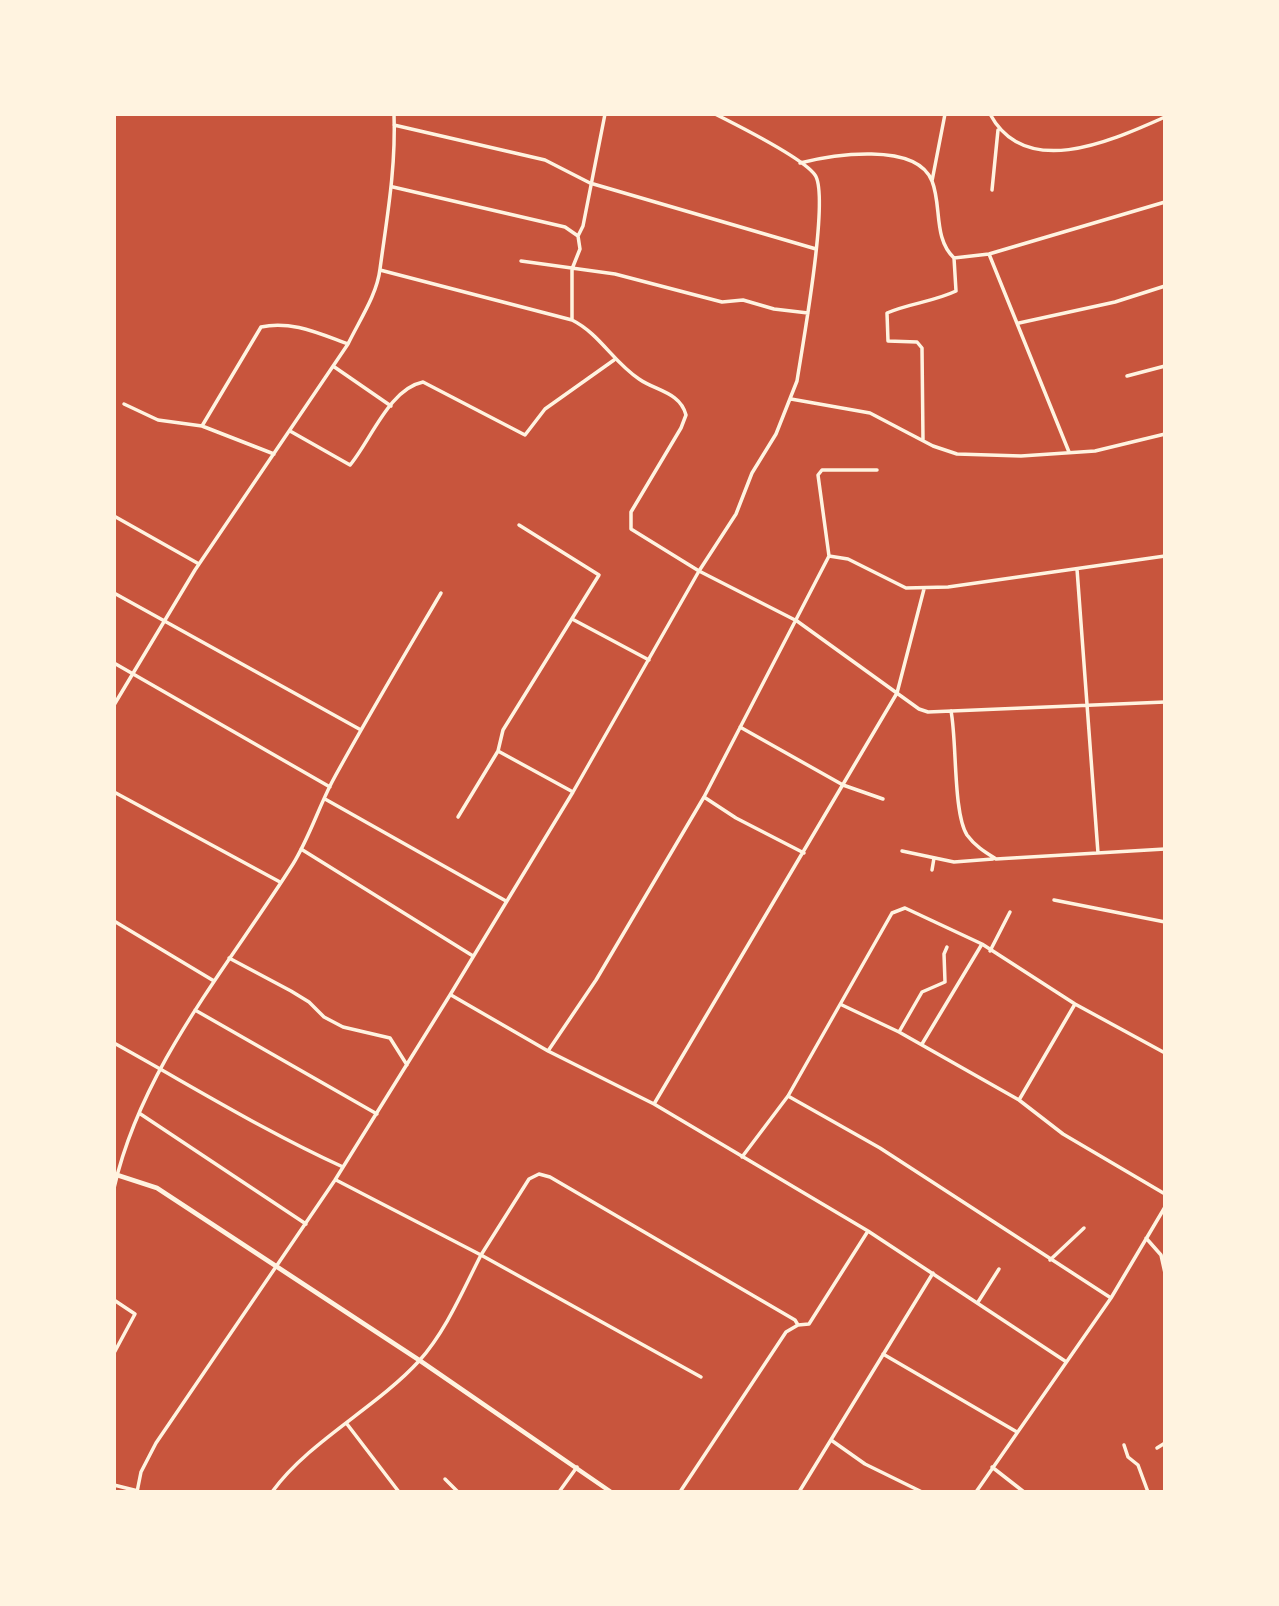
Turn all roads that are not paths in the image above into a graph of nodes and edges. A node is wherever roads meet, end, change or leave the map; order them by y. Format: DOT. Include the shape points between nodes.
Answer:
graph roads {
  1 [pos="114,114"];
  2 [pos="119,114"];
  3 [pos="394,114"];
  4 [pos="605,114"];
  5 [pos="715,114"];
  6 [pos="945,114"];
  7 [pos="990,114"];
  8 [pos="1165,117"];
  9 [pos="394,125"];
  10 [pos="998,129"];
  11 [pos="799,163"];
  12 [pos="932,181"];
  13 [pos="590,183"];
  14 [pos="393,187"];
  15 [pos="992,191"];
  16 [pos="1165,202"];
  17 [pos="578,236"];
  18 [pos="816,249"];
  19 [pos="989,254"];
  20 [pos="954,258"];
  21 [pos="521,261"];
  22 [pos="572,269"];
  23 [pos="380,270"];
  24 [pos="1165,286"];
  25 [pos="808,313"];
  26 [pos="572,320"];
  27 [pos="1018,323"];
  28 [pos="348,344"];
  29 [pos="615,360"];
  30 [pos="332,366"];
  31 [pos="1165,366"];
  32 [pos="1127,376"];
  33 [pos="792,399"];
  34 [pos="124,404"];
  35 [pos="391,406"];
  36 [pos="202,426"];
  37 [pos="289,431"];
  38 [pos="1165,434"];
  39 [pos="923,440"];
  40 [pos="1069,452"];
  41 [pos="274,454"];
  42 [pos="877,470"];
  43 [pos="114,516"];
  44 [pos="519,525"];
  45 [pos="829,556"];
  46 [pos="1165,556"];
  47 [pos="199,565"];
  48 [pos="1077,569"];
  49 [pos="699,570"];
  50 [pos="924,588"];
  51 [pos="114,593"];
  52 [pos="441,593"];
  53 [pos="573,620"];
  54 [pos="797,621"];
  55 [pos="163,622"];
  56 [pos="649,660"];
  57 [pos="114,663"];
  58 [pos="133,674"];
  59 [pos="897,694"];
  60 [pos="1165,702"];
  61 [pos="114,705"];
  62 [pos="1085,706"];
  63 [pos="951,711"];
  64 [pos="740,726"];
  65 [pos="360,730"];
  66 [pos="498,751"];
  67 [pos="843,785"];
  68 [pos="330,787"];
  69 [pos="114,792"];
  70 [pos="573,792"];
  71 [pos="704,797"];
  72 [pos="325,799"];
  73 [pos="883,799"];
  74 [pos="458,817"];
  75 [pos="301,849"];
  76 [pos="1165,849"];
  77 [pos="902,852"];
  78 [pos="804,853"];
  79 [pos="1098,854"];
  80 [pos="934,858"];
  81 [pos="996,859"];
  82 [pos="932,870"];
  83 [pos="280,882"];
  84 [pos="1054,900"];
  85 [pos="506,901"];
  86 [pos="1010,912"];
  87 [pos="114,921"];
  88 [pos="1165,922"];
  89 [pos="982,944"];
  90 [pos="947,947"];
  91 [pos="990,951"];
  92 [pos="473,956"];
  93 [pos="229,958"];
  94 [pos="214,981"];
  95 [pos="450,995"];
  96 [pos="1075,1004"];
  97 [pos="842,1005"];
  98 [pos="195,1010"];
  99 [pos="899,1032"];
  100 [pos="114,1043"];
  101 [pos="922,1044"];
  102 [pos="548,1051"];
  103 [pos="1165,1053"];
  104 [pos="407,1065"];
  105 [pos="162,1070"];
  106 [pos="788,1096"];
  107 [pos="1019,1100"];
  108 [pos="654,1104"];
  109 [pos="138,1113"];
  110 [pos="377,1114"];
  111 [pos="742,1157"];
  112 [pos="343,1167"];
  113 [pos="115,1174"];
  114 [pos="335,1180"];
  115 [pos="114,1188"];
  116 [pos="1165,1194"];
  117 [pos="1165,1207"];
  118 [pos="306,1224"];
  119 [pos="1084,1228"];
  120 [pos="868,1231"];
  121 [pos="1146,1238"];
  122 [pos="481,1255"];
  123 [pos="1050,1261"];
  124 [pos="276,1268"];
  125 [pos="999,1269"];
  126 [pos="933,1273"];
  127 [pos="1165,1273"];
  128 [pos="1111,1298"];
  129 [pos="114,1300"];
  130 [pos="978,1302"];
  131 [pos="798,1325"];
  132 [pos="114,1353"];
  133 [pos="883,1354"];
  134 [pos="419,1360"];
  135 [pos="1065,1361"];
  136 [pos="701,1377"];
  137 [pos="347,1424"];
  138 [pos="1017,1432"];
  139 [pos="831,1440"];
  140 [pos="1165,1443"];
  141 [pos="1124,1445"];
  142 [pos="1157,1448"];
  143 [pos="577,1467"];
  144 [pos="992,1467"];
  145 [pos="445,1479"];
  146 [pos="114,1485"];
  147 [pos="137,1491"];
  148 [pos="272,1492"];
  149 [pos="399,1492"];
  150 [pos="458,1492"];
  151 [pos="559,1492"];
  152 [pos="611,1492"];
  153 [pos="680,1492"];
  154 [pos="799,1492"];
  155 [pos="922,1492"];
  156 [pos="976,1492"];
  157 [pos="1024,1492"];
  158 [pos="1148,1492"];
  1 -- 2 [label="street"];
  3 -- 9 [label="street"];
  4 -- 13 [label="street"];
  5 -- 11 [label="street"];
  6 -- 12 [label="street"];
  7 -- 10 [label="street"];
  8 -- 10 [label="street" via="1082,148 1057,151 1031,148"];
  9 -- 13 [label="street" via="545,160"];
  9 -- 14 [label="street"];
  10 -- 15 [label="street"];
  11 -- 12 [label="street" via="830,155 883,154 916,166"];
  11 -- 18 [label="street" via="818,182"];
  12 -- 20 [label="street" via="942,236"];
  13 -- 17 [label="street"];
  13 -- 18 [label="street"];
  14 -- 17 [label="street" via="565,227"];
  14 -- 23 [label="street"];
  16 -- 19 [label="street"];
  17 -- 22 [label="street" via="580,249"];
  18 -- 25 [label="street"];
  19 -- 20 [label="street"];
  19 -- 27 [label="street"];
  20 -- 39 [label="street" via="956,292 887,313 888,341 917,342 922,348"];
  21 -- 22 [label="street"];
  22 -- 25 [label="street" via="615,274 722,302 743,300"];
  22 -- 26 [label="street"];
  23 -- 26 [label="street"];
  23 -- 28 [label="street"];
  24 -- 27 [label="street"];
  25 -- 33 [label="street"];
  26 -- 29 [label="street" via="598,338"];
  27 -- 40 [label="street"];
  28 -- 30 [label="street"];
  28 -- 36 [label="street" via="298,327 276,323 261,327"];
  29 -- 35 [label="street" via="545,409 525,435 423,383 412,384"];
  29 -- 49 [label="street" via="640,380 678,399 685,415 668,454 631,512 631,529"];
  30 -- 35 [label="street"];
  30 -- 37 [label="street"];
  31 -- 32 [label="street"];
  33 -- 39 [label="street" via="870,414"];
  33 -- 49 [label="street" via="752,473 736,514"];
  34 -- 36 [label="street" via="158,420"];
  35 -- 37 [label="street" via="350,465"];
  36 -- 41 [label="street"];
  37 -- 41 [label="street"];
  38 -- 40 [label="street" via="1095,451"];
  39 -- 40 [label="street" via="957,454"];
  41 -- 47 [label="street"];
  42 -- 45 [label="street" via="834,468 818,475"];
  43 -- 47 [label="street"];
  44 -- 53 [label="street" via="599,575"];
  45 -- 50 [label="street" via="855,562 906,588"];
  45 -- 54 [label="street"];
  46 -- 48 [label="street"];
  47 -- 55 [label="street"];
  48 -- 50 [label="street"];
  48 -- 62 [label="street"];
  49 -- 54 [label="street"];
  49 -- 56 [label="street"];
  50 -- 59 [label="street"];
  51 -- 55 [label="street"];
  52 -- 65 [label="street"];
  53 -- 56 [label="street"];
  53 -- 66 [label="street" via="503,730"];
  54 -- 59 [label="street"];
  54 -- 64 [label="street"];
  55 -- 58 [label="street"];
  55 -- 65 [label="street"];
  56 -- 70 [label="street"];
  57 -- 58 [label="street"];
  58 -- 61 [label="street"];
  58 -- 68 [label="street"];
  59 -- 63 [label="street" via="928,712"];
  59 -- 67 [label="street"];
  60 -- 62 [label="street"];
  62 -- 63 [label="street"];
  62 -- 79 [label="street"];
  63 -- 81 [label="street" via="966,833 980,850"];
  64 -- 67 [label="street"];
  64 -- 71 [label="street"];
  65 -- 68 [label="street"];
  66 -- 70 [label="street"];
  66 -- 74 [label="street"];
  67 -- 73 [label="street"];
  67 -- 78 [label="street"];
  68 -- 72 [label="street"];
  69 -- 83 [label="street"];
  70 -- 85 [label="street"];
  71 -- 78 [label="street"];
  71 -- 102 [label="street" via="596,980"];
  72 -- 75 [label="street"];
  72 -- 85 [label="street"];
  75 -- 83 [label="street"];
  75 -- 92 [label="street"];
  76 -- 79 [label="street"];
  77 -- 80 [label="street"];
  78 -- 108 [label="street"];
  79 -- 81 [label="street"];
  80 -- 81 [label="street" via="954,862"];
  80 -- 82 [label="street"];
  83 -- 93 [label="street"];
  84 -- 88 [label="street"];
  85 -- 92 [label="street"];
  86 -- 91 [label="street"];
  87 -- 94 [label="street"];
  89 -- 91 [label="street"];
  89 -- 97 [label="street" via="914,910 892,913"];
  89 -- 101 [label="street"];
  90 -- 99 [label="street" via="945,982 922,992"];
  91 -- 96 [label="street"];
  92 -- 95 [label="street"];
  93 -- 94 [label="street"];
  93 -- 104 [label="street" via="291,991 343,1027 390,1038"];
  94 -- 98 [label="street"];
  95 -- 102 [label="street"];
  95 -- 104 [label="street"];
  96 -- 103 [label="street"];
  96 -- 107 [label="street"];
  97 -- 99 [label="street"];
  97 -- 106 [label="street"];
  98 -- 105 [label="street"];
  98 -- 110 [label="street"];
  99 -- 101 [label="street"];
  100 -- 105 [label="street"];
  101 -- 107 [label="street"];
  102 -- 108 [label="street"];
  104 -- 110 [label="street"];
  105 -- 109 [label="street"];
  105 -- 112 [label="street" via="282,1139"];
  106 -- 111 [label="street"];
  106 -- 123 [label="street" via="880,1148"];
  107 -- 116 [label="street" via="1063,1134"];
  108 -- 111 [label="street"];
  109 -- 113 [label="street"];
  109 -- 118 [label="street"];
  110 -- 112 [label="street"];
  111 -- 120 [label="street"];
  112 -- 114 [label="street"];
  113 -- 115 [label="street"];
  113 -- 124 [label="street" via="157,1188"];
  114 -- 118 [label="street"];
  114 -- 122 [label="street"];
  117 -- 121 [label="street"];
  118 -- 124 [label="street"];
  119 -- 123 [label="street"];
  120 -- 126 [label="street"];
  120 -- 131 [label="street" via="809,1324"];
  121 -- 127 [label="street" via="1161,1255"];
  121 -- 128 [label="street"];
  122 -- 131 [label="street" via="529,1179 539,1174"];
  122 -- 134 [label="street" via="444,1326"];
  122 -- 136 [label="street"];
  123 -- 128 [label="street"];
  124 -- 134 [label="street"];
  124 -- 147 [label="street" via="156,1443"];
  125 -- 130 [label="street"];
  126 -- 130 [label="street"];
  126 -- 133 [label="street"];
  128 -- 135 [label="street"];
  129 -- 132 [label="street" via="135,1314"];
  130 -- 135 [label="street"];
  131 -- 153 [label="street" via="786,1332"];
  133 -- 138 [label="street"];
  133 -- 139 [label="street"];
  134 -- 137 [label="street"];
  134 -- 143 [label="street"];
  135 -- 138 [label="street"];
  137 -- 148 [label="street"];
  137 -- 149 [label="street"];
  138 -- 144 [label="street"];
  139 -- 154 [label="street"];
  139 -- 155 [label="street" via="864,1464"];
  140 -- 142 [label="street"];
  141 -- 158 [label="street"];
  143 -- 151 [label="street"];
  143 -- 152 [label="street"];
  144 -- 156 [label="street"];
  144 -- 157 [label="street"];
  145 -- 150 [label="street"];
  146 -- 147 [label="street"];
}
